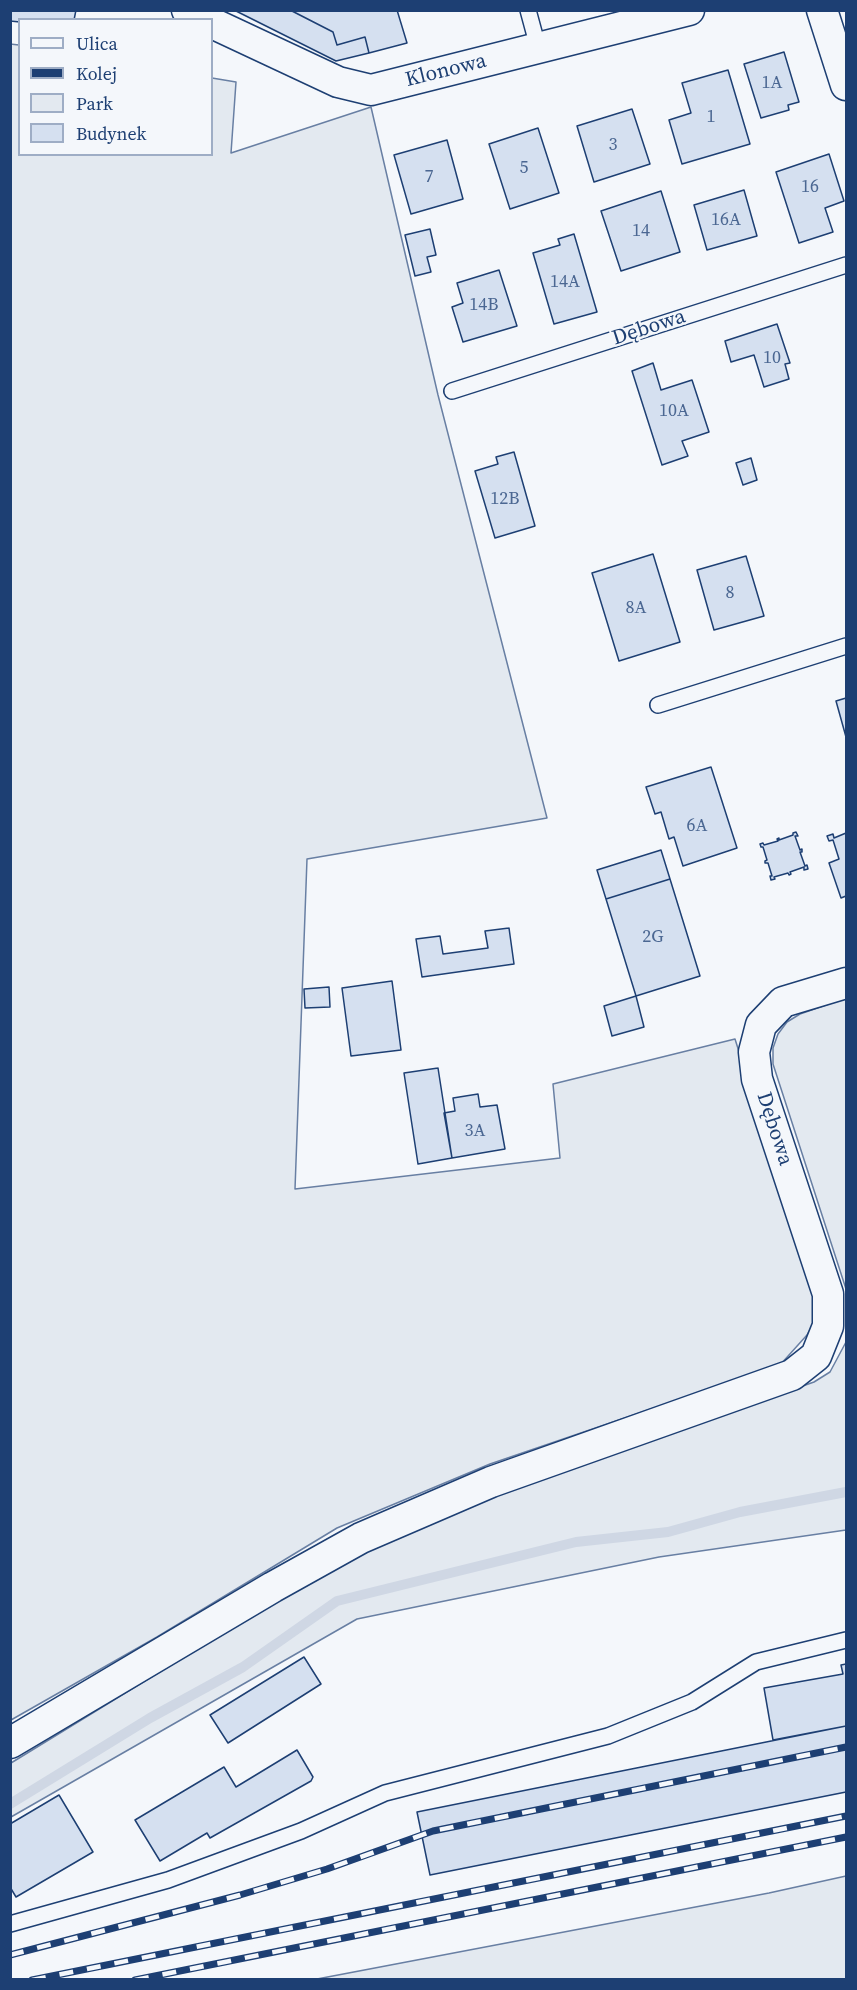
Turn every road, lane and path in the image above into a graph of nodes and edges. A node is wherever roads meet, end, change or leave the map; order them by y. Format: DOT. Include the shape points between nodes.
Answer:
graph roads {
  1 [pos="187,10"];
  2 [pos="528,10"];
  3 [pos="689,10"];
  4 [pos="822,10"];
  5 [pos="201,18"];
  6 [pos="213,22"];
  7 [pos="538,47"];
  8 [pos="846,85"];
  9 [pos="846,265"];
  10 [pos="452,391"];
  11 [pos="846,646"];
  12 [pos="658,705"];
  13 [pos="846,982"];
  14 [pos="846,1640"];
  15 [pos="10,1743"];
  16 [pos="10,1924"];
  1 -- 5 [label="street"];
  2 -- 7 [label="lane"];
  3 -- 7 [label="street, Klonowa"];
  4 -- 8 [label="street"];
  6 -- 7 [label="street, Klonowa" via="338,82 371,90"];
  9 -- 10 [label="lane, Dębowa"];
  11 -- 12 [label="lane"];
  13 -- 15 [label="street, Dębowa" via="783,1002 761,1025 754,1052 757,1079 828,1294 828,1326 816,1356 792,1375 491,1482 361,1538"];
  14 -- 16 [label="lane" via="756,1662 692,1702 609,1736 385,1793 301,1831 168,1880"];
}
